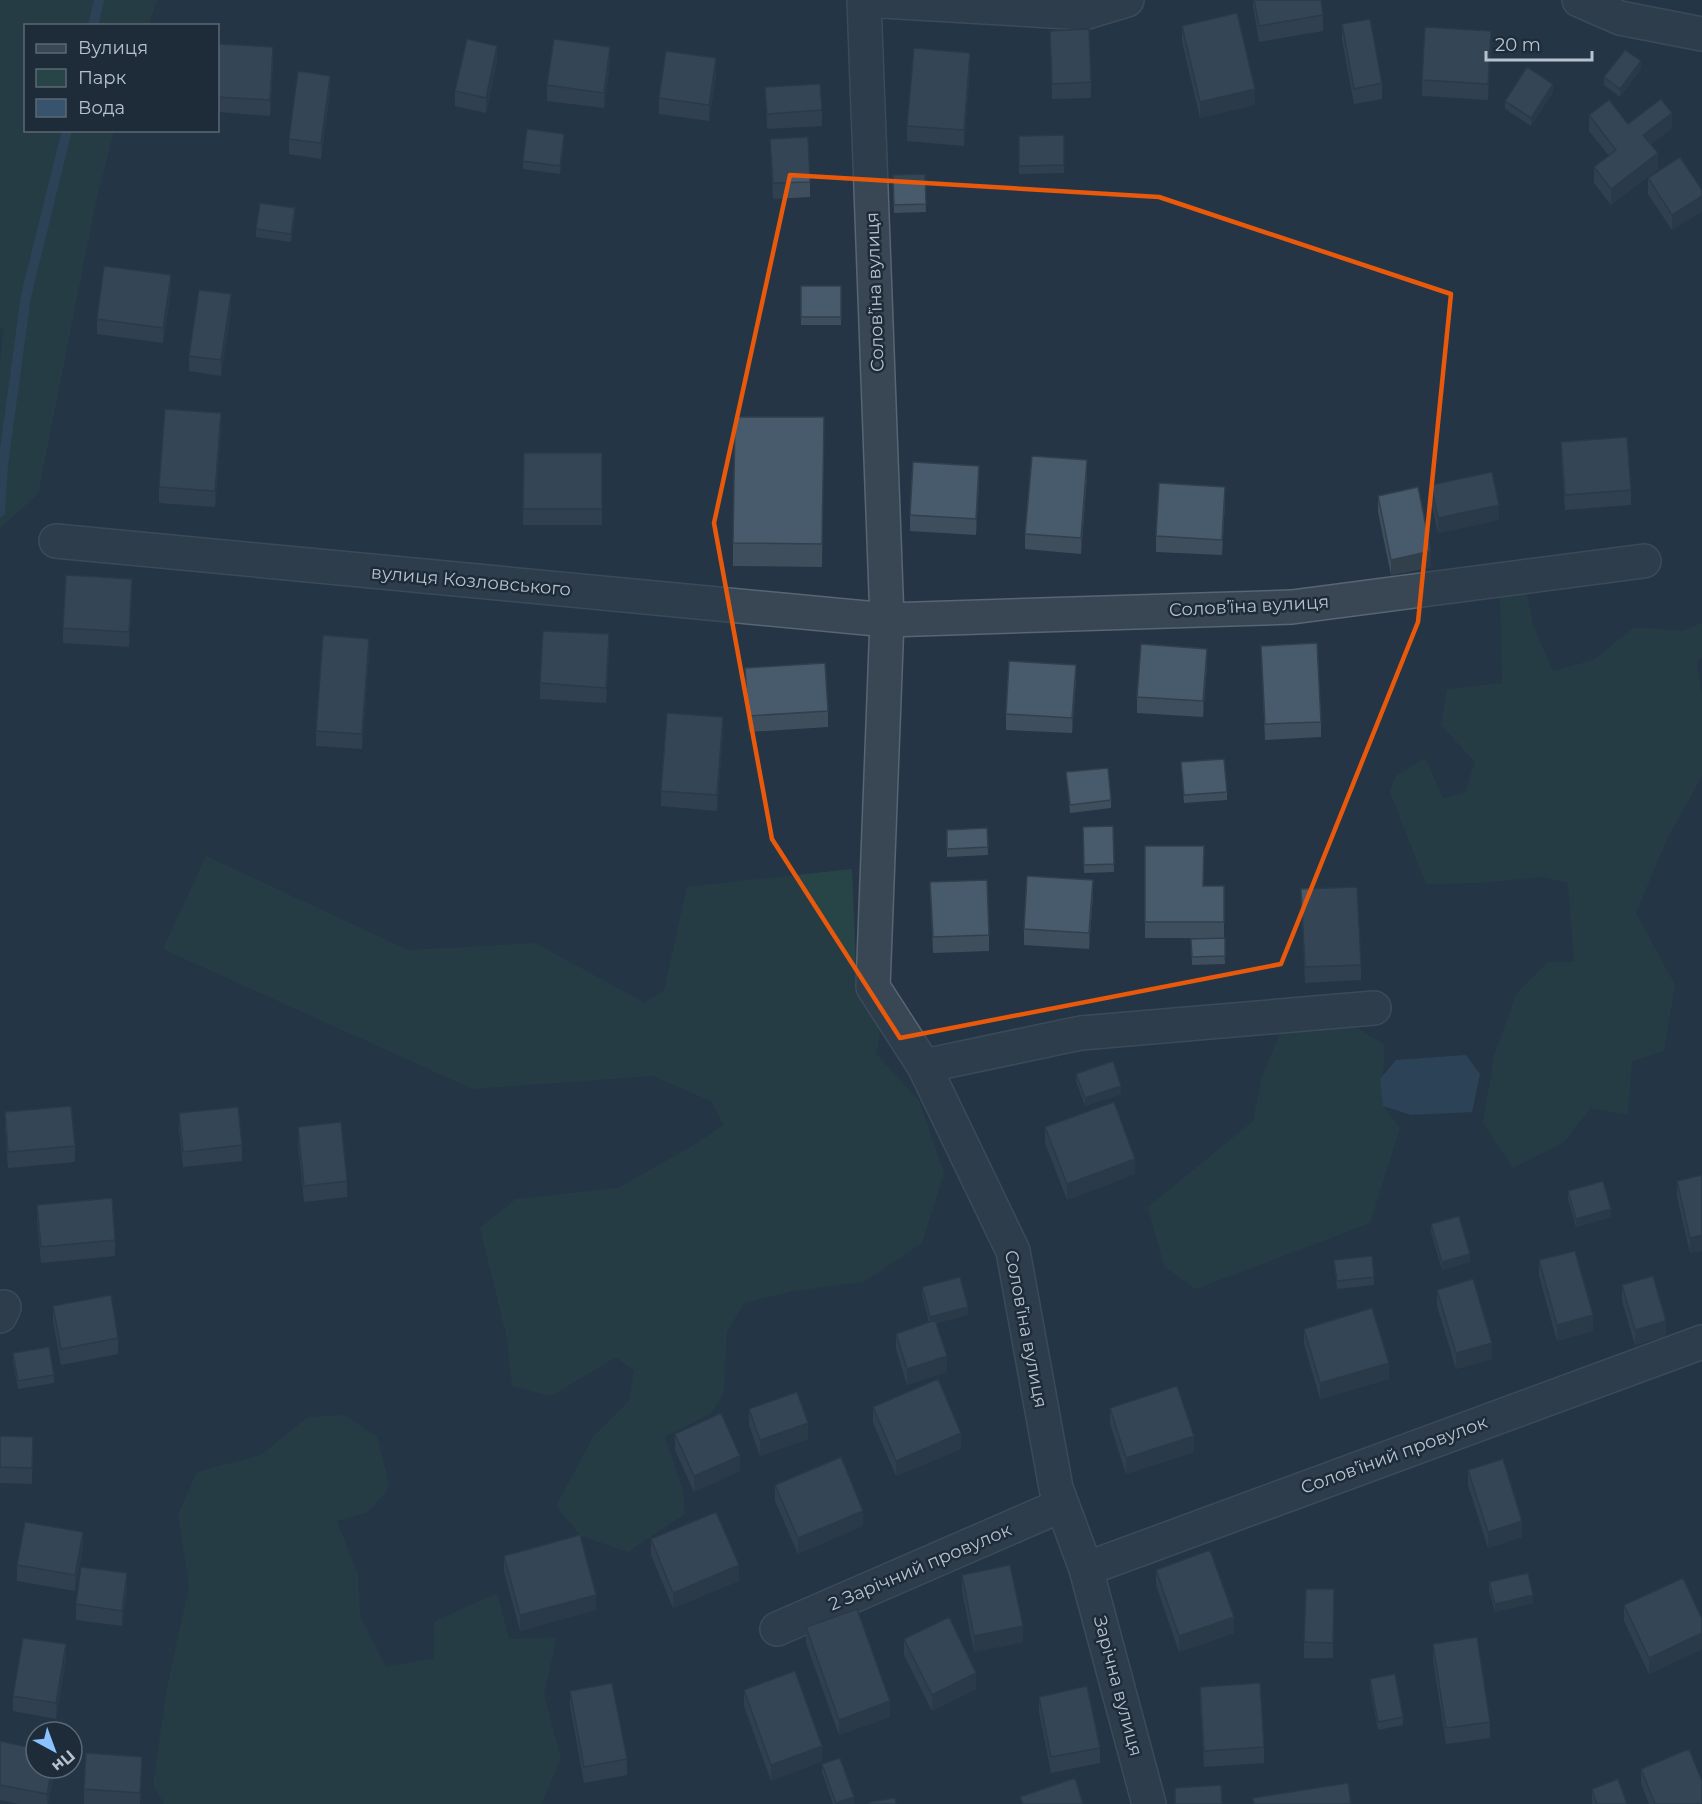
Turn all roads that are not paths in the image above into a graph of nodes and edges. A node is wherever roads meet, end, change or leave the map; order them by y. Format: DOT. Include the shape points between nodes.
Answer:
graph roads {
  1 [pos="864,0"];
  2 [pos="1128,0"];
  3 [pos="1579,0"];
  4 [pos="1702,33"];
  5 [pos="56,541"];
  6 [pos="1644,561"];
  7 [pos="887,620"];
  8 [pos="1374,1008"];
  9 [pos="924,1066"];
  10 [pos="1702,1342"];
  11 [pos="1062,1505"];
  12 [pos="1086,1569"];
  13 [pos="777,1629"];
  14 [pos="1149,1804"];
  1 -- 2 [label="street" via="1084,13"];
  1 -- 7 [label="street, Соловʼїна вулиця"];
  3 -- 4 [label="street" via="1620,18"];
  5 -- 7 [label="street, вулиця Козловського"];
  6 -- 7 [label="street, Соловʼїна вулиця" via="1292,607"];
  7 -- 9 [label="street, Соловʼїна вулиця" via="873,987"];
  8 -- 9 [label="street" via="1081,1033"];
  9 -- 11 [label="street, Соловʼїна вулиця" via="1013,1251"];
  10 -- 12 [label="street, Соловʼїний провулок"];
  11 -- 12 [label="street, Соловʼїна вулиця"];
  11 -- 13 [label="street, 2 Зарічний провулок"];
  12 -- 14 [label="street, Зарічна вулиця"];
}
